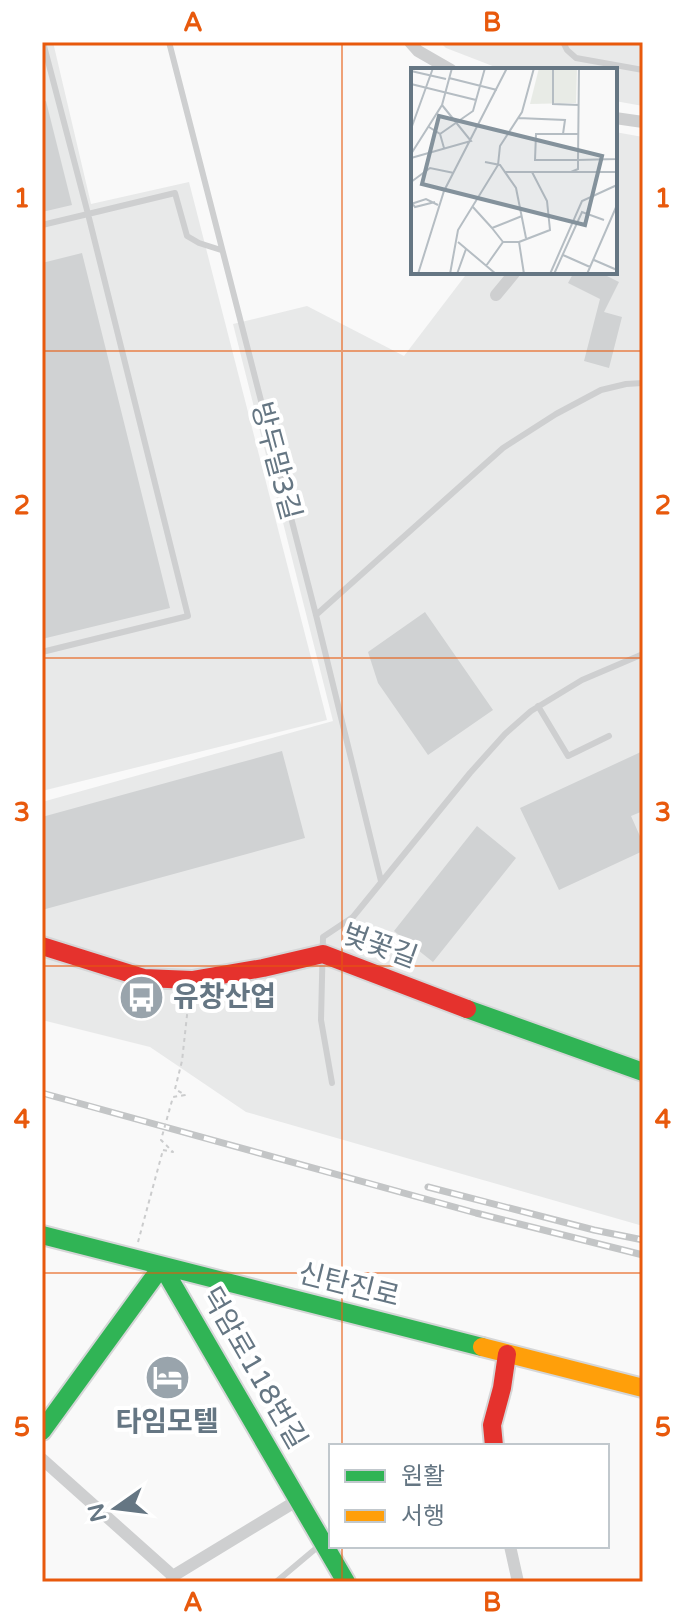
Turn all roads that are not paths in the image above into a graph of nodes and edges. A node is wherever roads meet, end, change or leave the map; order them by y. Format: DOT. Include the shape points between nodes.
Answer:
graph roads {
  1 [pos="43,42"];
  2 [pos="169,42"];
  3 [pos="410,42"];
  4 [pos="563,42"];
  5 [pos="448,68"];
  6 [pos="643,70"];
  7 [pos="617,118"];
  8 [pos="643,122"];
  9 [pos="88,214"];
  10 [pos="42,225"];
  11 [pos="221,250"];
  12 [pos="513,274"];
  13 [pos="496,295"];
  14 [pos="643,383"];
  15 [pos="316,615"];
  16 [pos="42,652"];
  17 [pos="643,654"];
  18 [pos="538,706"];
  19 [pos="609,736"];
  20 [pos="381,881"];
  21 [pos="42,946"];
  22 [pos="323,954"];
  23 [pos="643,1072"];
  24 [pos="332,1083"];
  25 [pos="42,1235"];
  26 [pos="162,1266"];
  27 [pos="507,1354"];
  28 [pos="643,1388"];
  29 [pos="42,1431"];
  30 [pos="494,1444"];
  31 [pos="42,1459"];
  32 [pos="298,1500"];
  33 [pos="323,1543"];
  34 [pos="510,1548"];
  35 [pos="172,1579"];
  36 [pos="276,1582"];
  37 [pos="346,1582"];
  38 [pos="518,1582"];
  1 -- 9 [label="lane"];
  2 -- 11 [label="lane, 방두말3길"];
  3 -- 5 [label="street"];
  4 -- 6 [label="lane" via="576,58"];
  7 -- 8 [label="street"];
  9 -- 10 [label="lane"];
  9 -- 11 [label="lane" via="175,193 187,236"];
  9 -- 16 [label="lane" via="188,616"];
  11 -- 15 [label="lane, 방두말3길"];
  12 -- 13 [label="street"];
  14 -- 15 [label="lane" via="601,390 503,448"];
  15 -- 20 [label="lane, 방두말3길"];
  17 -- 18 [label="lane"];
  18 -- 19 [label="lane" via="568,756"];
  18 -- 20 [label="lane" via="505,734"];
  20 -- 22 [label="lane" via="353,917 323,937"];
  21 -- 22 [label="street, 벚꽃길" via="144,978 192,980"];
  22 -- 23 [label="street, 벚꽃길"];
  22 -- 24 [label="lane" via="321,1020"];
  25 -- 26 [label="street, 신탄진로"];
  26 -- 27 [label="street, 신탄진로"];
  26 -- 29 [label="street"];
  26 -- 32 [label="street, 덕암로118번길"];
  27 -- 28 [label="street, 신탄진로"];
  27 -- 30 [label="street" via="492,1425"];
  31 -- 35 [label="street"];
  32 -- 33 [label="street, 덕암로118번길"];
  32 -- 35 [label="street"];
  33 -- 36 [label="lane"];
  33 -- 37 [label="street, 덕암로118번길"];
  34 -- 38 [label="street"];
}
